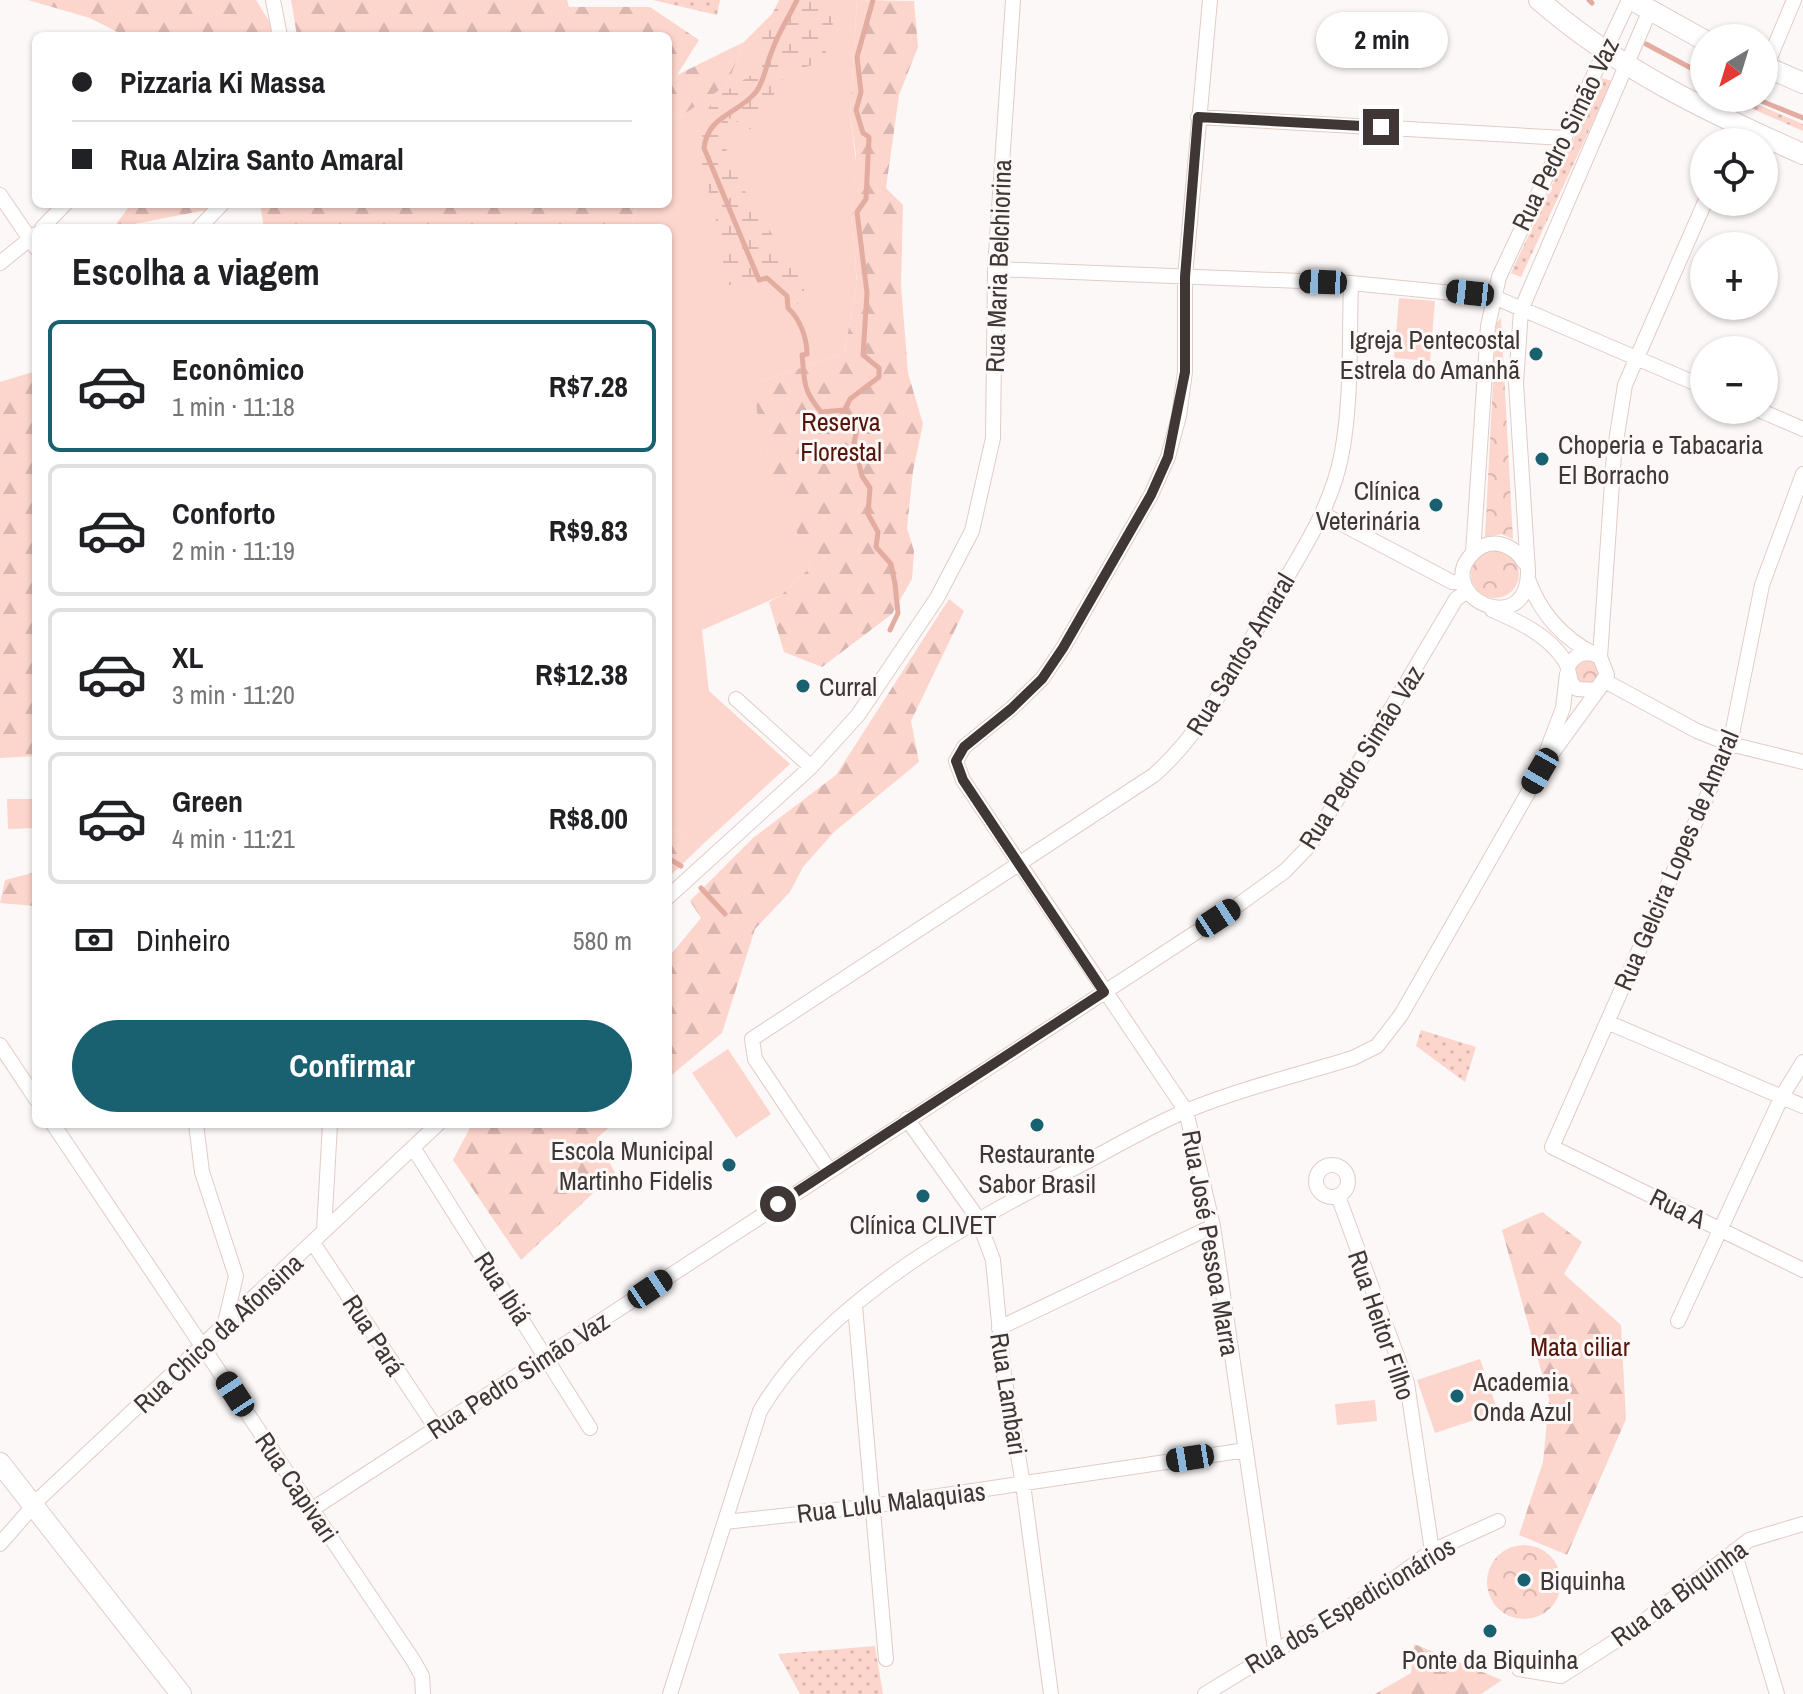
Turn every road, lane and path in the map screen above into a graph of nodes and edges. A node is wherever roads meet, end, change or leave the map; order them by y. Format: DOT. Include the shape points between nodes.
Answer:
graph roads {
  1 [pos="273,0"];
  2 [pos="1013,0"];
  3 [pos="1210,0"];
  4 [pos="1539,0"];
  5 [pos="1794,0"];
  6 [pos="1637,3"];
  7 [pos="279,32"];
  8 [pos="1690,32"];
  9 [pos="1778,36"];
  10 [pos="1605,53"];
  11 [pos="1624,66"];
  12 [pos="1778,72"];
  13 [pos="1803,83"];
  14 [pos="1198,117"];
  15 [pos="1726,128"];
  16 [pos="1565,138"];
  17 [pos="1778,147"];
  18 [pos="1803,154"];
  19 [pos="0,195"];
  20 [pos="61,208"];
  21 [pos="218,208"];
  22 [pos="1699,216"];
  23 [pos="46,224"];
  24 [pos="203,224"];
  25 [pos="32,238"];
  26 [pos="32,242"];
  27 [pos="0,263"];
  28 [pos="995,269"];
  29 [pos="1185,277"];
  30 [pos="1351,283"];
  31 [pos="1494,297"];
  32 [pos="1521,310"];
  33 [pos="1634,357"];
  34 [pos="1690,381"];
  35 [pos="1778,418"];
  36 [pos="1803,429"];
  37 [pos="1803,474"];
  38 [pos="1323,514"];
  39 [pos="1473,553"];
  40 [pos="1525,563"];
  41 [pos="1528,579"];
  42 [pos="1466,586"];
  43 [pos="1483,605"];
  44 [pos="1597,656"];
  45 [pos="1568,670"];
  46 [pos="1603,683"];
  47 [pos="736,699"];
  48 [pos="1730,744"];
  49 [pos="1803,762"];
  50 [pos="811,767"];
  51 [pos="1543,767"];
  52 [pos="1020,864"];
  53 [pos="672,893"];
  54 [pos="1104,992"];
  55 [pos="1607,1022"];
  56 [pos="0,1045"];
  57 [pos="1803,1062"];
  58 [pos="32,1093"];
  59 [pos="1782,1096"];
  60 [pos="1803,1106"];
  61 [pos="1186,1111"];
  62 [pos="907,1119"];
  63 [pos="56,1128"];
  64 [pos="196,1128"];
  65 [pos="330,1128"];
  66 [pos="434,1128"];
  67 [pos="1552,1147"];
  68 [pos="414,1149"];
  69 [pos="829,1170"];
  70 [pos="1338,1196"];
  71 [pos="977,1217"];
  72 [pos="1213,1226"];
  73 [pos="1720,1228"];
  74 [pos="324,1231"];
  75 [pos="313,1243"];
  76 [pos="1803,1270"];
  77 [pos="855,1306"];
  78 [pos="1678,1321"];
  79 [pos="224,1328"];
  80 [pos="999,1328"];
  81 [pos="204,1347"];
  82 [pos="548,1357"];
  83 [pos="436,1428"];
  84 [pos="590,1428"];
  85 [pos="1246,1450"];
  86 [pos="0,1463"];
  87 [pos="1023,1484"];
  88 [pos="872,1506"];
  89 [pos="32,1508"];
  90 [pos="311,1510"];
  91 [pos="1498,1521"];
  92 [pos="725,1522"];
  93 [pos="1803,1524"];
  94 [pos="0,1544"];
  95 [pos="1432,1551"];
  96 [pos="1734,1551"];
  97 [pos="1275,1649"];
  98 [pos="886,1659"];
  99 [pos="1519,1669"];
  100 [pos="181,1694"];
  101 [pos="423,1694"];
  102 [pos="670,1694"];
  103 [pos="1051,1694"];
  104 [pos="1205,1694"];
  105 [pos="1777,1694"];
  1 -- 7 [label="street"];
  2 -- 28 [label="street, Rua Maria Belchiorina"];
  3 -- 14 [label="street"];
  4 -- 10 [label="main road"];
  5 -- 9 [label="street"];
  6 -- 8 [label="main road"];
  6 -- 10 [label="street, Rua Pedro Simão Vaz"];
  6 -- 11 [label="street, Rua Pedro Simão Vaz"];
  10 -- 11 [label="main road"];
  10 -- 16 [label="street, Rua Pedro Simão Vaz"];
  11 -- 15 [label="main road"];
  11 -- 32 [label="street, Rua Pedro Simão Vaz"];
  12 -- 13 [label="main road"];
  14 -- 16 [label="street"];
  14 -- 29 [label="street"];
  16 -- 31 [label="street, Rua Pedro Simão Vaz" via="1513,242"];
  17 -- 18 [label="main road"];
  19 -- 25 [label="street"];
  20 -- 23 [label="street"];
  21 -- 24 [label="street"];
  22 -- 33 [label="street"];
  26 -- 27 [label="street"];
  28 -- 29 [label="street"];
  28 -- 50 [label="street, Rua Maria Belchiorina" via="993,438 972,531 897,661"];
  29 -- 30 [label="street"];
  29 -- 52 [label="street, Rua José Pessoa Marra" via="1185,372 1179,416 1151,495 1042,679 964,747 956,761 963,780"];
  30 -- 31 [label="street"];
  30 -- 38 [label="street, Rua Santos Amaral" via="1347,418 1342,455"];
  31 -- 32 [label="street"];
  31 -- 39 [label="street, Rua Pedro Simão Vaz"];
  32 -- 33 [label="street"];
  32 -- 40 [label="street, Rua Pedro Simão Vaz" via="1516,383"];
  33 -- 34 [label="street"];
  33 -- 44 [label="street" via="1614,454"];
  35 -- 36 [label="street"];
  37 -- 48 [label="street, Rua Gelcira Lopes de Amaral" via="1762,585"];
  38 -- 42 [label="street"];
  38 -- 52 [label="street, Rua Santos Amaral" via="1224,687 1179,753"];
  39 -- 40 [label="street" via="1501,544"];
  39 -- 42 [label="street" via="1467,562"];
  40 -- 41 [label="street"];
  41 -- 43 [label="street" via="1512,604"];
  41 -- 44 [label="street" via="1543,611"];
  42 -- 43 [label="street"];
  42 -- 54 [label="street, Rua Pedro Simão Vaz" via="1310,845 1241,903"];
  43 -- 45 [label="street" via="1529,626 1560,653"];
  44 -- 45 [label="street" via="1576,656"];
  44 -- 46 [label="street" via="1606,668"];
  45 -- 46 [label="street" via="1577,689 1590,692"];
  45 -- 51 [label="street" via="1563,708"];
  46 -- 48 [label="street"];
  46 -- 51 [label="street"];
  47 -- 50 [label="street"];
  48 -- 49 [label="street"];
  48 -- 55 [label="street, Rua Gelcira Lopes de Amaral"];
  50 -- 53 [label="street"];
  51 -- 61 [label="street" via="1401,1015 1377,1046"];
  52 -- 54 [label="street, Rua José Pessoa Marra"];
  52 -- 69 [label="street, Rua Santos Amaral" via="770,1024 750,1044"];
  54 -- 61 [label="street, Rua José Pessoa Marra"];
  54 -- 62 [label="street, Rua Pedro Simão Vaz"];
  55 -- 59 [label="street"];
  55 -- 67 [label="street, Rua Gelcira Lopes de Amaral"];
  56 -- 58 [label="street"];
  57 -- 59 [label="street"];
  59 -- 60 [label="street"];
  59 -- 73 [label="street"];
  61 -- 71 [label="street"];
  61 -- 72 [label="street, Rua José Pessoa Marra"];
  62 -- 69 [label="street, Rua Pedro Simão Vaz"];
  62 -- 71 [label="street, Rua Lambari"];
  63 -- 81 [label="street, Rua Capivari"];
  64 -- 79 [label="street" via="202,1172 236,1276"];
  65 -- 74 [label="street"];
  66 -- 68 [label="street, Rua Chico da Afonsina"];
  67 -- 73 [label="street, Rua A"];
  68 -- 74 [label="street, Rua Chico da Afonsina"];
  68 -- 82 [label="street, Rua Ibiá"];
  69 -- 82 [label="street, Rua Pedro Simão Vaz"];
  70 -- 95 [label="street, Rua Heitor Filho" via="1407,1383"];
  71 -- 77 [label="street"];
  71 -- 80 [label="street, Rua Lambari" via="993,1260"];
  72 -- 80 [label="street"];
  72 -- 85 [label="street, Rua José Pessoa Marra"];
  73 -- 76 [label="street, Rua A"];
  73 -- 78 [label="street"];
  74 -- 75 [label="street, Rua Chico da Afonsina"];
  75 -- 79 [label="street, Rua Chico da Afonsina"];
  75 -- 83 [label="street, Rua Pará"];
  77 -- 88 [label="street"];
  77 -- 92 [label="street" via="776,1382 760,1411"];
  79 -- 81 [label="street, Rua Chico da Afonsina"];
  80 -- 87 [label="street, Rua Lambari"];
  81 -- 89 [label="street, Rua Chico da Afonsina"];
  81 -- 90 [label="street, Rua Capivari"];
  82 -- 83 [label="street, Rua Pedro Simão Vaz"];
  82 -- 84 [label="street, Rua Ibiá"];
  83 -- 90 [label="street, Rua Pedro Simão Vaz"];
  85 -- 87 [label="street, Rua Lulu Malaquias"];
  85 -- 97 [label="street, Rua José Pessoa Marra"];
  86 -- 89 [label="main road"];
  87 -- 88 [label="street, Rua Lulu Malaquias"];
  87 -- 103 [label="street, Rua Lambari"];
  88 -- 92 [label="street, Rua Lulu Malaquias"];
  88 -- 98 [label="street"];
  89 -- 94 [label="street, Rua Chico da Afonsina"];
  89 -- 100 [label="main road"];
  90 -- 101 [label="street, Rua Capivari" via="413,1660 422,1676"];
  91 -- 95 [label="street, Rua dos Espedicionários"];
  92 -- 102 [label="street"];
  93 -- 96 [label="street, Rua da Biquinha" via="1749,1540"];
  95 -- 97 [label="street, Rua dos Espedicionários" via="1390,1582"];
  96 -- 99 [label="street, Rua da Biquinha" via="1631,1631 1561,1676"];
  96 -- 105 [label="street"];
  97 -- 104 [label="street, Rua dos Espedicionários"];
}
